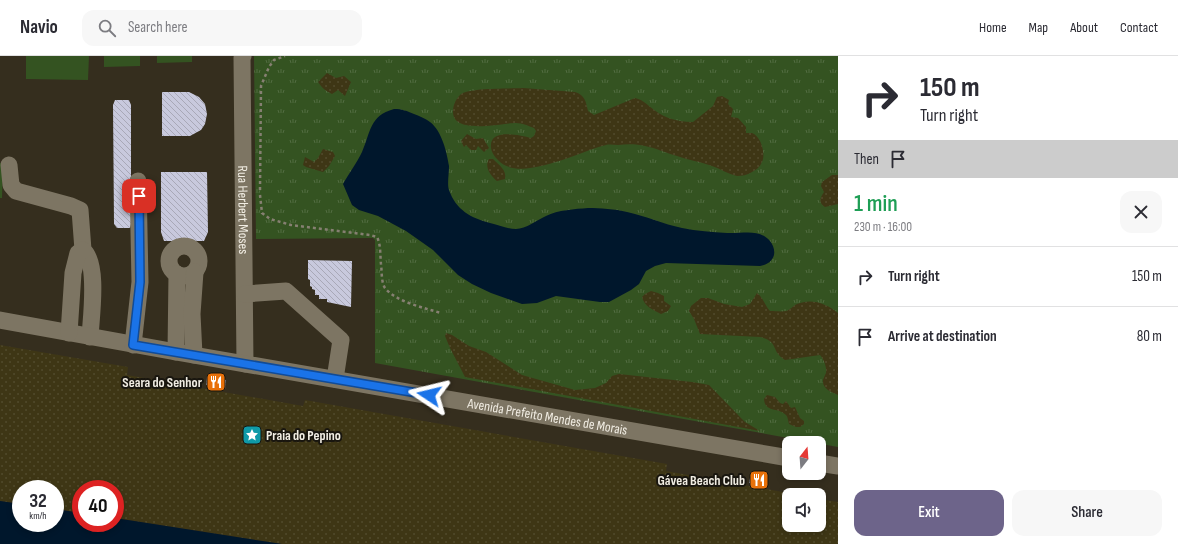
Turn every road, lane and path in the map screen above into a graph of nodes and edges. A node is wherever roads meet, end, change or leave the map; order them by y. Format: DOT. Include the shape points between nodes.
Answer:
graph roads {
  1 [pos="243,56"];
  2 [pos="285,56"];
  3 [pos="9,165"];
  4 [pos="138,181"];
  5 [pos="83,250"];
  6 [pos="195,272"];
  7 [pos="176,274"];
  8 [pos="245,294"];
  9 [pos="442,313"];
  10 [pos="0,320"];
  11 [pos="69,333"];
  12 [pos="90,337"];
  13 [pos="133,345"];
  14 [pos="176,352"];
  15 [pos="194,355"];
  16 [pos="245,364"];
  17 [pos="335,379"];
  18 [pos="782,457"];
  19 [pos="826,464"];
  20 [pos="838,466"];
  1 -- 8 [label="street, Rua Herbert Moses"];
  2 -- 9 [label="path" via="274,60 261,86 262,212 270,219 291,225 370,234 377,237 380,242 385,288 404,301"];
  3 -- 5 [label="street" via="11,185 16,191 80,210"];
  4 -- 13 [label="street" via="140,282"];
  5 -- 11 [label="street" via="78,253 73,273"];
  5 -- 12 [label="street" via="87,253 93,276"];
  6 -- 7 [label="street" via="188,276"];
  6 -- 7 [label="street" via="199,266 199,255 192,247 182,245 173,250 169,258 171,268"];
  6 -- 15 [label="street" via="192,314"];
  7 -- 14 [label="street"];
  8 -- 16 [label="street, Rua Herbert Moses"];
  8 -- 17 [label="street" via="286,291 341,340"];
  10 -- 11 [label="street, Avenida Prefeito Mendes de Morais"];
  11 -- 12 [label="street, Avenida Prefeito Mendes de Morais"];
  12 -- 13 [label="street, Avenida Prefeito Mendes de Morais"];
  13 -- 14 [label="street, Avenida Prefeito Mendes de Morais"];
  14 -- 15 [label="street, Avenida Prefeito Mendes de Morais"];
  15 -- 16 [label="street, Avenida Prefeito Mendes de Morais"];
  16 -- 17 [label="street, Avenida Prefeito Mendes de Morais"];
  17 -- 18 [label="street, Avenida Prefeito Mendes de Morais"];
  19 -- 20 [label="street"];
}
